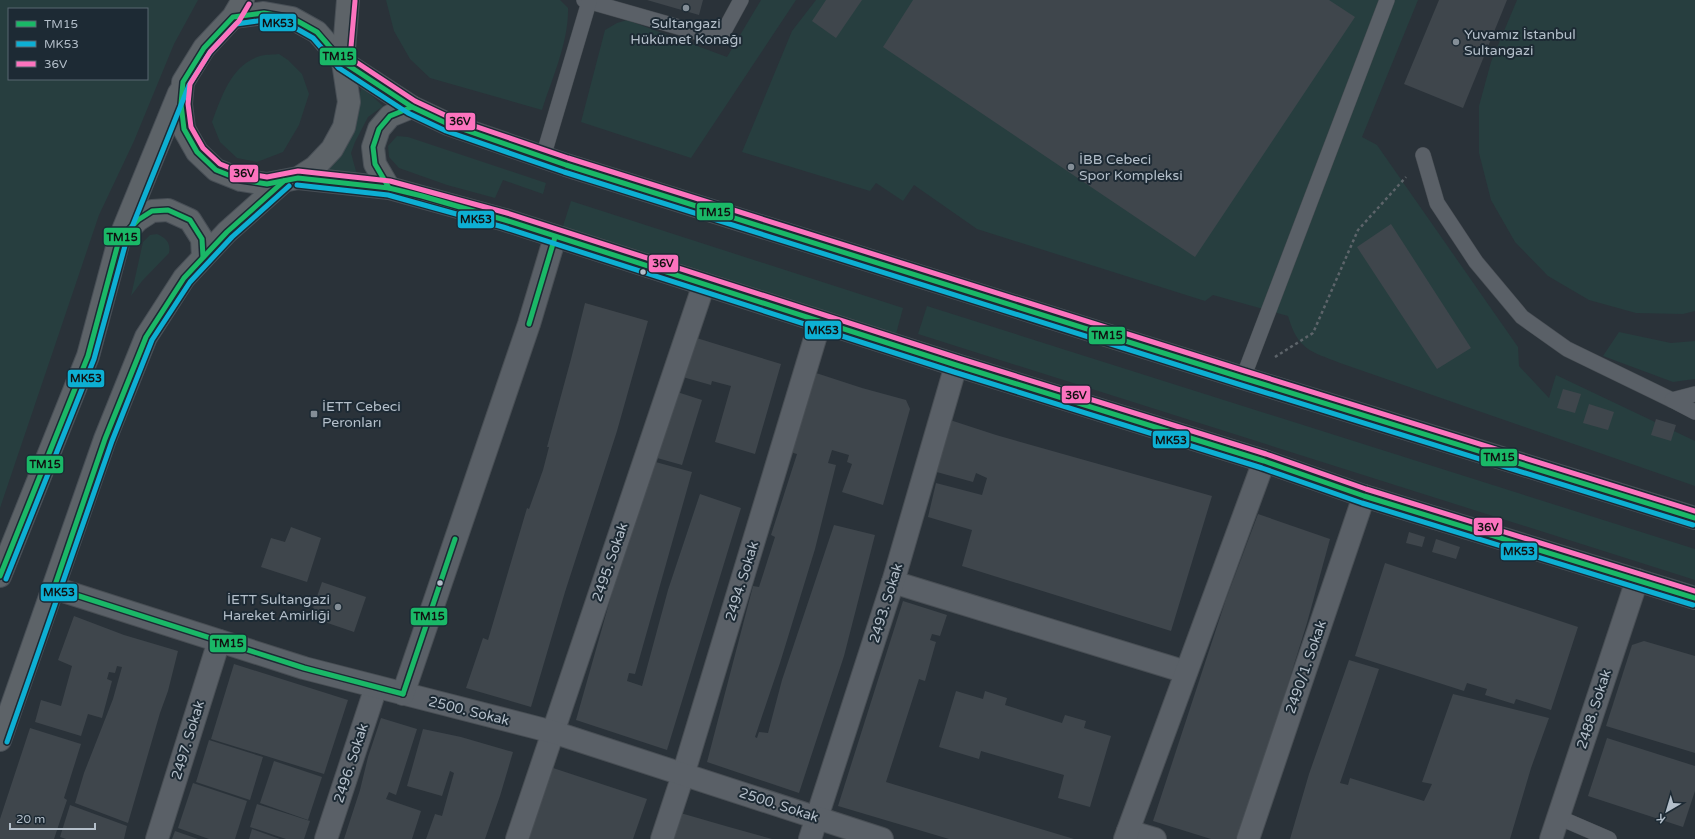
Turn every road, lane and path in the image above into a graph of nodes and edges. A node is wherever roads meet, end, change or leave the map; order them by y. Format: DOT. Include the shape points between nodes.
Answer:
graph roads {
  1 [pos="348,0"];
  2 [pos="741,0"];
  3 [pos="1387,0"];
  4 [pos="586,1"];
  5 [pos="238,8"];
  6 [pos="343,62"];
  7 [pos="183,82"];
  8 [pos="412,107"];
  9 [pos="1423,155"];
  10 [pos="543,157"];
  11 [pos="291,179"];
  12 [pos="389,188"];
  13 [pos="555,237"];
  14 [pos="119,240"];
  15 [pos="203,257"];
  16 [pos="704,284"];
  17 [pos="820,322"];
  18 [pos="956,365"];
  19 [pos="1243,378"];
  20 [pos="1695,394"];
  21 [pos="1672,400"];
  22 [pos="1695,412"];
  23 [pos="1264,461"];
  24 [pos="1364,496"];
  25 [pos="1695,518"];
  26 [pos="0,576"];
  27 [pos="1637,580"];
  28 [pos="893,582"];
  29 [pos="54,588"];
  30 [pos="1695,598"];
  31 [pos="219,641"];
  32 [pos="1186,672"];
  33 [pos="376,687"];
  34 [pos="403,694"];
  35 [pos="553,732"];
  36 [pos="0,740"];
  37 [pos="683,775"];
  38 [pos="1558,817"];
  39 [pos="818,818"];
  40 [pos="1126,835"];
  41 [pos="157,839"];
  42 [pos="326,839"];
  43 [pos="517,839"];
  44 [pos="662,839"];
  45 [pos="810,839"];
  46 [pos="882,839"];
  47 [pos="1155,839"];
  48 [pos="1248,839"];
  49 [pos="1551,839"];
  50 [pos="1609,839"];
  1 -- 6 [label="main road"];
  2 -- 4 [label="lane" via="722,33 710,36"];
  3 -- 19 [label="lane"];
  4 -- 10 [label="lane"];
  5 -- 6 [label="main road" via="292,18 317,32"];
  5 -- 7 [label="main road" via="204,48"];
  6 -- 8 [label="main road"];
  6 -- 11 [label="main road" via="349,102 344,127 332,149 315,167"];
  7 -- 11 [label="main road" via="181,104 184,129 197,152 216,170 241,180 267,184"];
  7 -- 14 [label="main road"];
  8 -- 10 [label="main road" via="448,124"];
  8 -- 12 [label="main road" via="390,116 378,129 373,147 375,164"];
  9 -- 19 [label="path" via="1358,230 1313,333"];
  9 -- 21 [label="lane" via="1437,203 1476,262 1522,317 1566,349"];
  10 -- 19 [label="main road"];
  11 -- 12 [label="main road"];
  11 -- 15 [label="main road" via="227,232"];
  12 -- 13 [label="main road" via="505,220"];
  13 -- 16 [label="main road"];
  13 -- 34 [label="street" via="529,324"];
  14 -- 15 [label="main road" via="138,220 152,211 168,210 190,220 202,239"];
  14 -- 26 [label="main road" via="88,356"];
  15 -- 29 [label="main road" via="184,278 146,337 105,440"];
  16 -- 17 [label="main road"];
  16 -- 35 [label="street, 2495. Sokak"];
  17 -- 18 [label="main road"];
  17 -- 37 [label="street, 2494. Sokak"];
  18 -- 23 [label="main road"];
  18 -- 28 [label="street, 2493. Sokak"];
  19 -- 25 [label="main road"];
  20 -- 21 [label="lane"];
  21 -- 22 [label="lane"];
  23 -- 24 [label="main road"];
  23 -- 32 [label="street"];
  24 -- 27 [label="main road"];
  24 -- 48 [label="street, 2490/1. Sokak"];
  27 -- 30 [label="main road"];
  27 -- 38 [label="street, 2488. Sokak"];
  28 -- 32 [label="street"];
  28 -- 39 [label="street, 2493. Sokak"];
  29 -- 31 [label="street, 2500. Sokak"];
  29 -- 36 [label="main road"];
  31 -- 33 [label="street, 2500. Sokak" via="304,668"];
  31 -- 41 [label="street, 2497. Sokak"];
  32 -- 40 [label="street"];
  33 -- 34 [label="street, 2500. Sokak"];
  33 -- 42 [label="street, 2496. Sokak"];
  34 -- 35 [label="street, 2500. Sokak"];
  35 -- 37 [label="street, 2500. Sokak"];
  35 -- 43 [label="street, 2495. Sokak"];
  37 -- 39 [label="street, 2500. Sokak"];
  37 -- 44 [label="street, 2494. Sokak"];
  38 -- 49 [label="street, 2488. Sokak"];
  38 -- 50 [label="lane"];
  39 -- 45 [label="street, 2493. Sokak"];
  39 -- 46 [label="street, 2500. Sokak"];
  40 -- 47 [label="street"];
}
